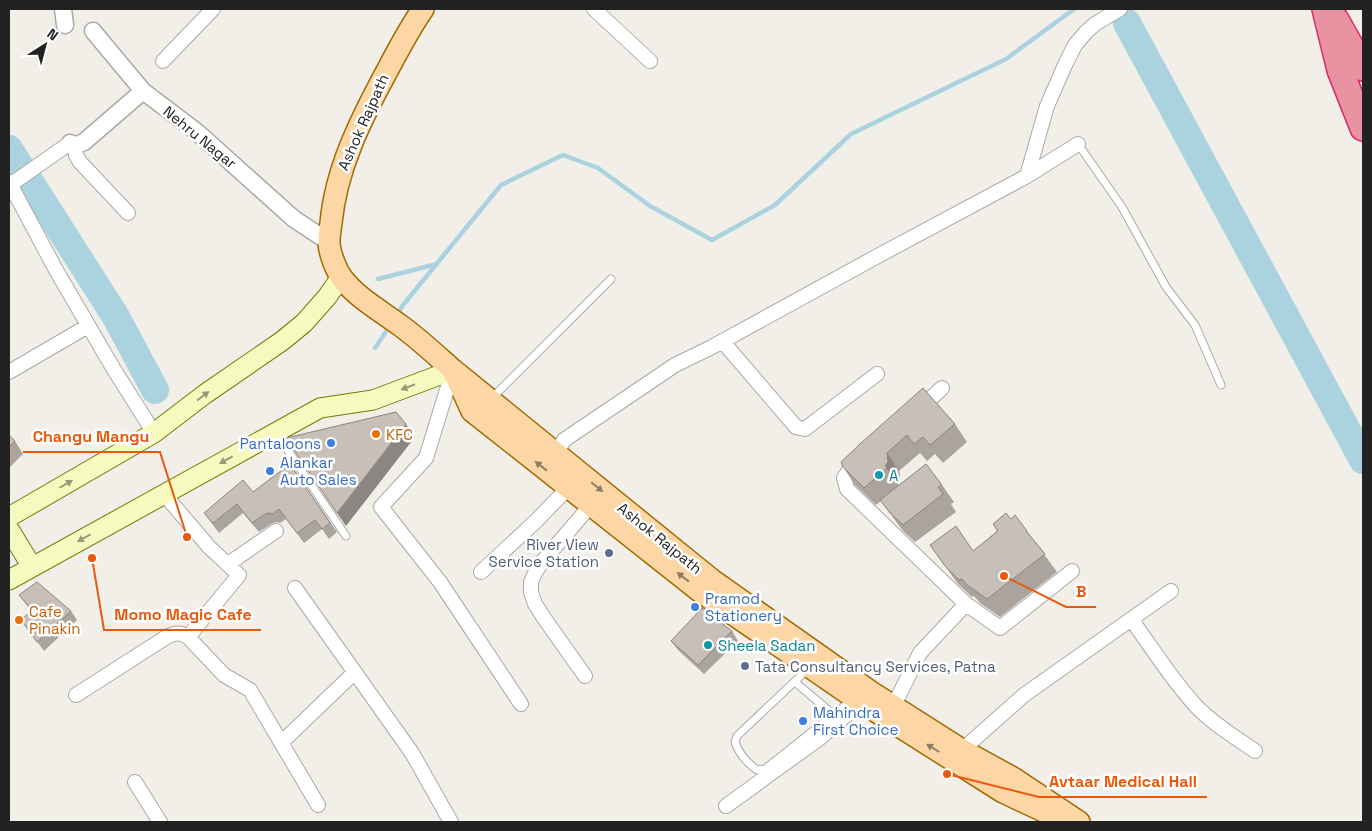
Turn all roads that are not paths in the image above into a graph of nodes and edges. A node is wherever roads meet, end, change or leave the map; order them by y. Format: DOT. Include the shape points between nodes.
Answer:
graph roads {
  1 [pos="213,9"];
  2 [pos="423,9"];
  3 [pos="1120,9"];
  4 [pos="1328,9"];
  5 [pos="600,10"];
  6 [pos="94,31"];
  7 [pos="1363,56"];
  8 [pos="162,61"];
  9 [pos="650,61"];
  10 [pos="1363,68"];
  11 [pos="1363,83"];
  12 [pos="143,92"];
  13 [pos="1363,103"];
  14 [pos="1363,128"];
  15 [pos="1078,144"];
  16 [pos="72,145"];
  17 [pos="1028,176"];
  18 [pos="9,183"];
  19 [pos="128,213"];
  20 [pos="329,242"];
  21 [pos="341,277"];
  22 [pos="611,279"];
  23 [pos="88,326"];
  24 [pos="723,342"];
  25 [pos="453,370"];
  26 [pos="9,372"];
  27 [pos="877,374"];
  28 [pos="1221,385"];
  29 [pos="942,388"];
  30 [pos="490,400"];
  31 [pos="907,420"];
  32 [pos="154,433"];
  33 [pos="276,433"];
  34 [pos="871,451"];
  35 [pos="556,454"];
  36 [pos="569,488"];
  37 [pos="164,494"];
  38 [pos="591,505"];
  39 [pos="9,517"];
  40 [pos="9,529"];
  41 [pos="276,531"];
  42 [pos="346,536"];
  43 [pos="228,564"];
  44 [pos="32,567"];
  45 [pos="1072,571"];
  46 [pos="481,572"];
  47 [pos="9,580"];
  48 [pos="295,588"];
  49 [pos="1172,590"];
  50 [pos="966,604"];
  51 [pos="1131,619"];
  52 [pos="188,637"];
  53 [pos="355,672"];
  54 [pos="802,674"];
  55 [pos="584,676"];
  56 [pos="76,695"];
  57 [pos="862,698"];
  58 [pos="521,704"];
  59 [pos="894,706"];
  60 [pos="834,715"];
  61 [pos="282,742"];
  62 [pos="1255,751"];
  63 [pos="958,755"];
  64 [pos="135,782"];
  65 [pos="318,805"];
  66 [pos="726,806"];
  67 [pos="160,822"];
  68 [pos="451,822"];
  69 [pos="1067,822"];
  70 [pos="1079,822"];
  1 -- 8 [label="street"];
  2 -- 20 [label="main road, Ashok Rajpath" via="368,105 352,142 338,180"];
  3 -- 17 [label="street" via="1095,24 1075,45 1047,106"];
  4 -- 7 [label="highway"];
  4 -- 10 [label="highway"];
  4 -- 11 [label="highway"];
  4 -- 13 [label="highway"];
  4 -- 14 [label="highway" via="1340,70"];
  5 -- 9 [label="street"];
  6 -- 12 [label="street, Nehru Nagar"];
  12 -- 16 [label="street" via="84,142"];
  12 -- 20 [label="street, Nehru Nagar" via="197,132 294,219"];
  15 -- 17 [label="street"];
  15 -- 28 [label="lane" via="1122,207 1166,287 1195,325"];
  16 -- 18 [label="street"];
  16 -- 19 [label="street" via="80,162"];
  17 -- 24 [label="street"];
  18 -- 23 [label="street"];
  20 -- 21 [label="main road, Ashok Rajpath"];
  21 -- 25 [label="main road, Ashok Rajpath" via="373,307"];
  32 -- 21 [label="main road, one-way" via="304,323"];
  22 -- 30 [label="lane"];
  23 -- 26 [label="street"];
  23 -- 32 [label="street"];
  24 -- 27 [label="street" via="796,427 805,429"];
  24 -- 35 [label="street" via="667,370 564,440"];
  25 -- 30 [label="main road, Ashok Rajpath"];
  25 -- 33 [label="main road, one-way" via="373,400 320,408"];
  36 -- 25 [label="main road, Ashok Rajpath, one-way" via="472,411"];
  25 -- 58 [label="street" via="426,458 381,507 440,582"];
  29 -- 31 [label="street"];
  30 -- 35 [label="main road, Ashok Rajpath"];
  39 -- 32 [label="main road, one-way"];
  33 -- 37 [label="main road, one-way"];
  33 -- 42 [label="lane"];
  34 -- 50 [label="street" via="844,478 847,489"];
  35 -- 57 [label="main road, Ashok Rajpath, one-way"];
  36 -- 38 [label="main road, Ashok Rajpath"];
  36 -- 46 [label="street"];
  37 -- 43 [label="street" via="209,547"];
  37 -- 44 [label="main road, one-way"];
  54 -- 38 [label="main road, Ashok Rajpath, one-way"];
  38 -- 55 [label="street" via="542,562 535,573 531,592 535,604"];
  40 -- 44 [label="main road"];
  41 -- 43 [label="street"];
  43 -- 52 [label="street" via="239,575"];
  44 -- 47 [label="main road"];
  45 -- 50 [label="street" via="1000,628"];
  48 -- 53 [label="street"];
  49 -- 51 [label="street"];
  50 -- 59 [label="street" via="920,653"];
  51 -- 62 [label="street" via="1197,707"];
  51 -- 63 [label="street" via="1024,695"];
  52 -- 56 [label="street" via="182,633 168,636"];
  52 -- 61 [label="street" via="224,675 250,690"];
  53 -- 61 [label="street"];
  53 -- 68 [label="street" via="412,753"];
  54 -- 57 [label="main road, Ashok Rajpath"];
  54 -- 60 [label="lane"];
  54 -- 60 [label="lane" via="738,736 735,742 743,758 757,770 765,769"];
  57 -- 59 [label="main road, Ashok Rajpath"];
  57 -- 60 [label="lane"];
  63 -- 57 [label="main road, Ashok Rajpath, one-way"];
  57 -- 66 [label="street" via="820,738"];
  59 -- 63 [label="main road, Ashok Rajpath"];
  61 -- 65 [label="street"];
  63 -- 69 [label="main road, Ashok Rajpath" via="1003,792"];
  63 -- 70 [label="main road, Ashok Rajpath" via="1013,778"];
  64 -- 67 [label="street"];
}
